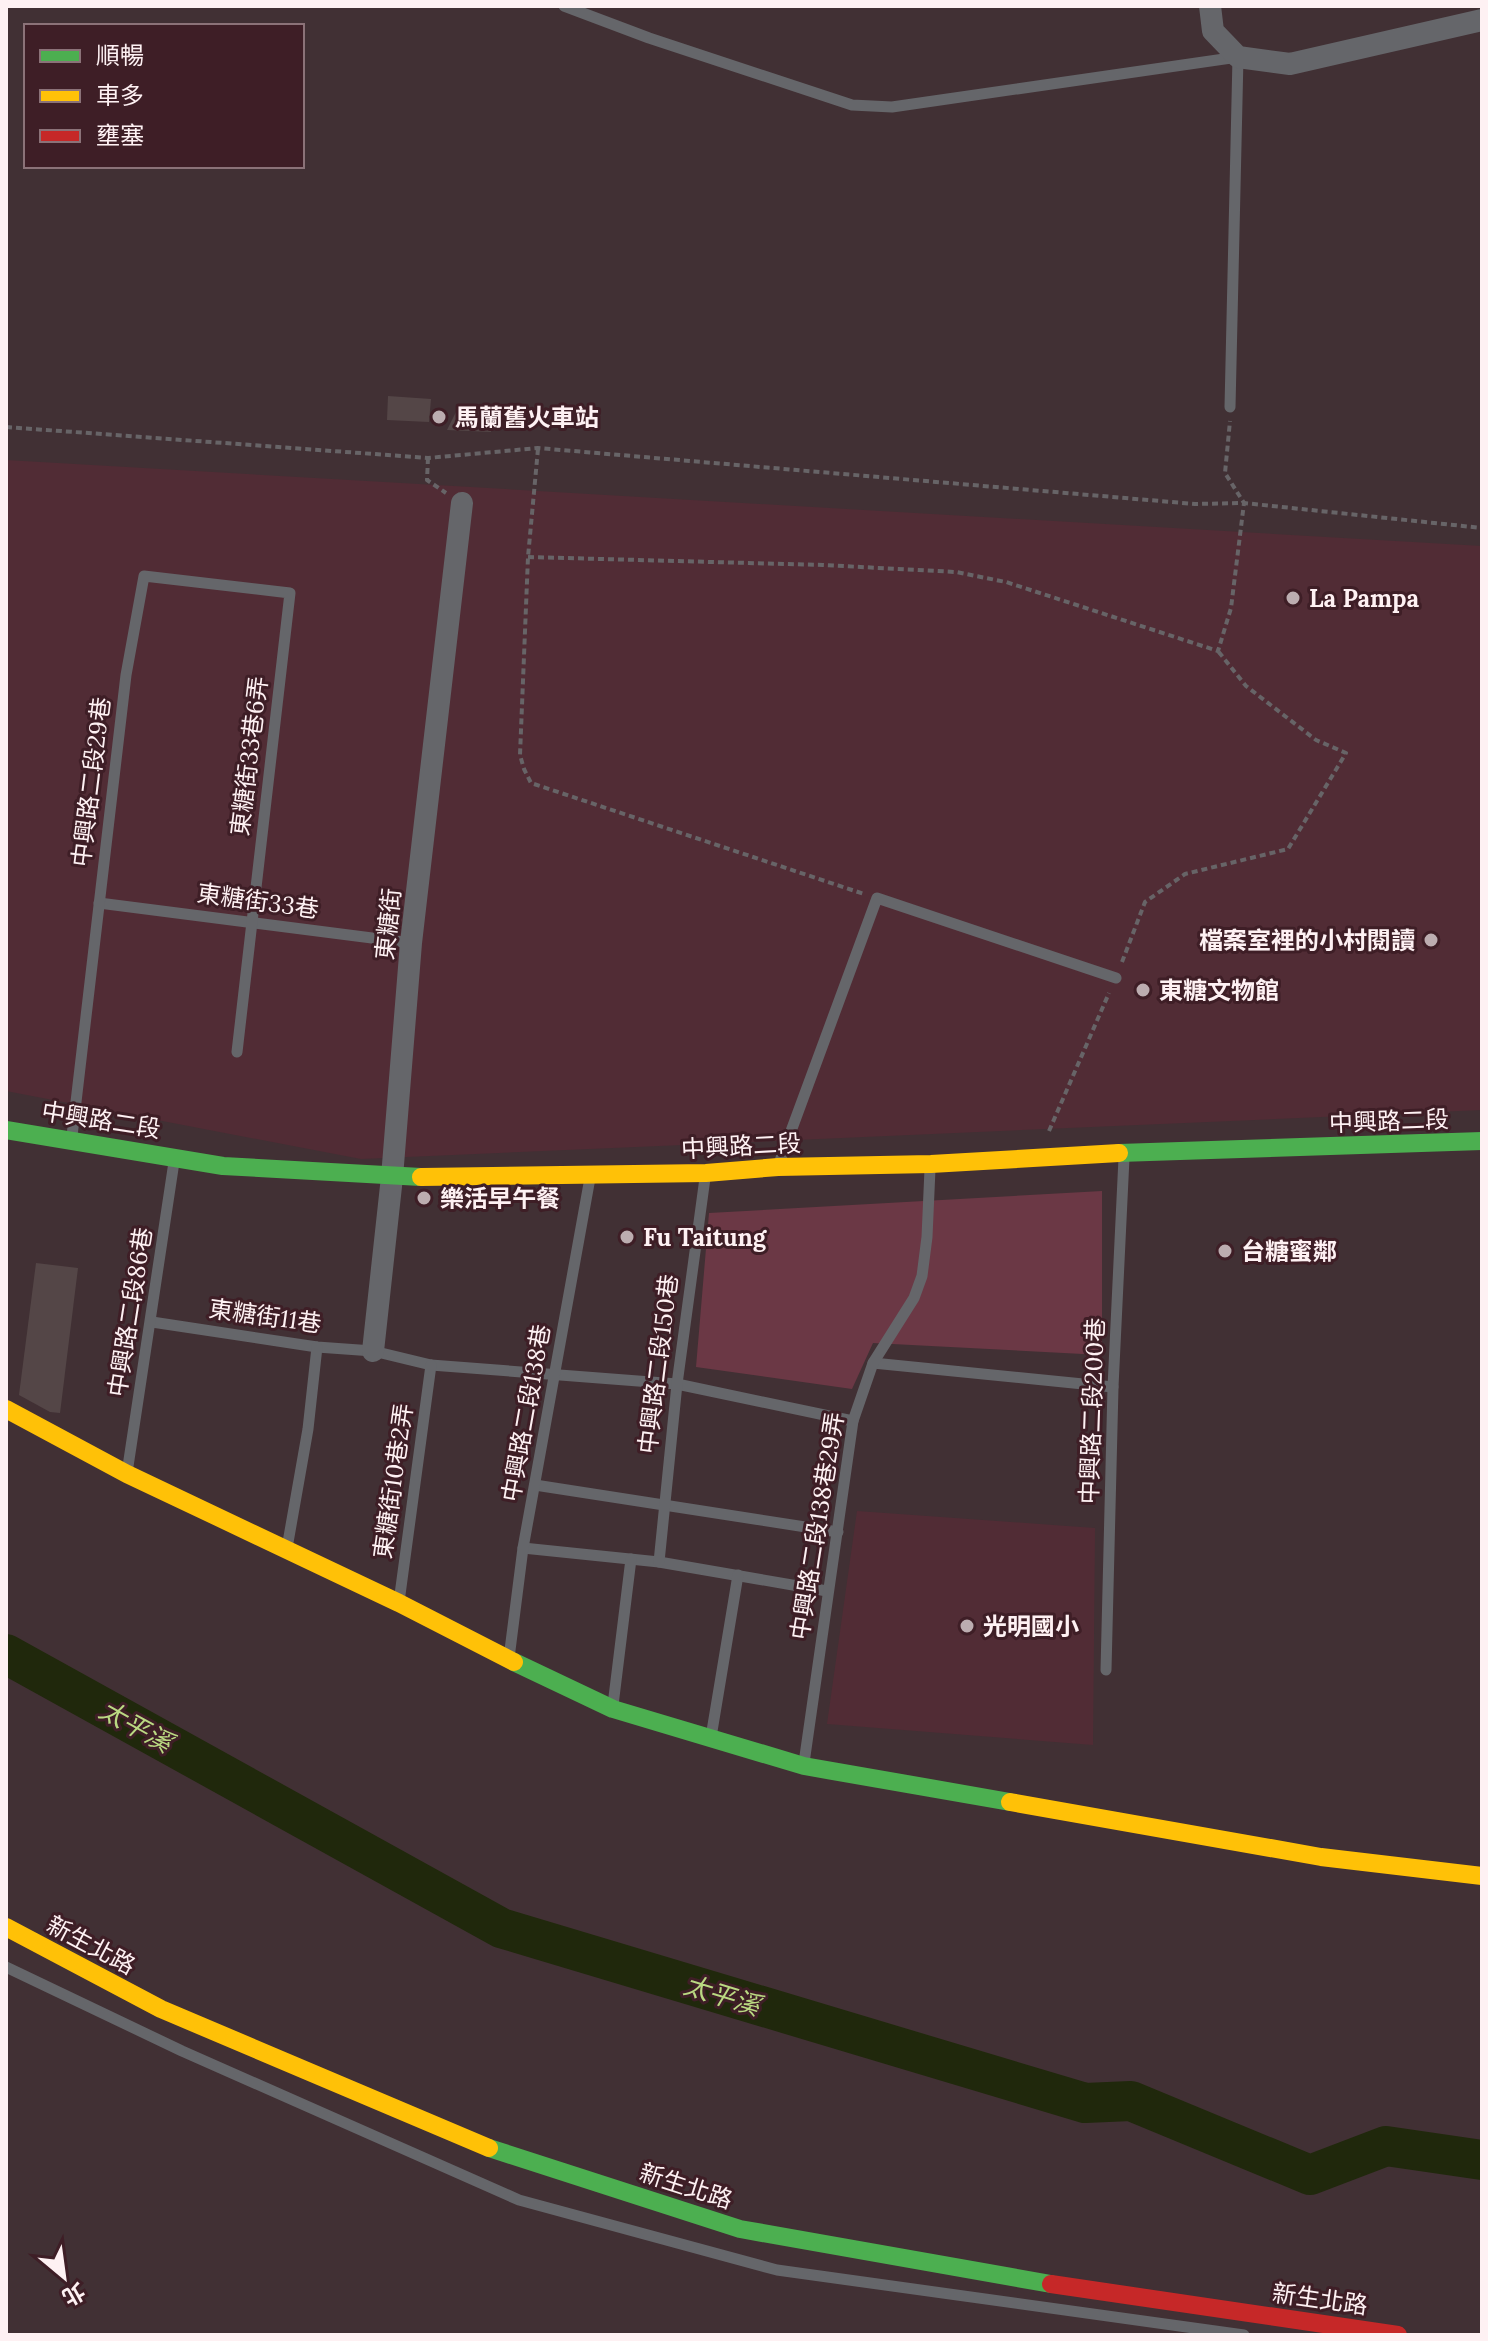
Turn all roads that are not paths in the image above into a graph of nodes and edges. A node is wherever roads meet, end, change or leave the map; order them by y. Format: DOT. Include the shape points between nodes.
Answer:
graph roads {
  1 [pos="564,6"];
  2 [pos="1210,6"];
  3 [pos="1482,20"];
  4 [pos="1238,57"];
  5 [pos="1230,407"];
  6 [pos="462,503"];
  7 [pos="290,593"];
  8 [pos="99,903"];
  9 [pos="251,923"];
  10 [pos="411,943"];
  11 [pos="1116,978"];
  12 [pos="237,1052"];
  13 [pos="6,1130"];
  14 [pos="71,1140"];
  15 [pos="1482,1141"];
  16 [pos="1124,1153"];
  17 [pos="175,1156"];
  18 [pos="931,1164"];
  19 [pos="778,1167"];
  20 [pos="706,1173"];
  21 [pos="591,1174"];
  22 [pos="392,1177"];
  23 [pos="152,1322"];
  24 [pos="317,1347"];
  25 [pos="373,1351"];
  26 [pos="873,1363"];
  27 [pos="431,1365"];
  28 [pos="554,1375"];
  29 [pos="677,1384"];
  30 [pos="1113,1387"];
  31 [pos="6,1409"];
  32 [pos="853,1421"];
  33 [pos="127,1474"];
  34 [pos="535,1485"];
  35 [pos="663,1503"];
  36 [pos="838,1532"];
  37 [pos="523,1548"];
  38 [pos="286,1550"];
  39 [pos="631,1559"];
  40 [pos="659,1562"];
  41 [pos="738,1575"];
  42 [pos="827,1591"];
  43 [pos="399,1603"];
  44 [pos="509,1660"];
  45 [pos="1106,1670"];
  46 [pos="613,1709"];
  47 [pos="711,1740"];
  48 [pos="804,1766"];
  49 [pos="1482,1876"];
  50 [pos="6,1927"];
  51 [pos="6,1967"];
  52 [pos="1244,2335"];
  53 [pos="1398,2335"];
  1 -- 4 [label="lane" via="862,106 892,107"];
  2 -- 4 [label="street" via="1213,31"];
  3 -- 4 [label="street" via="1290,64"];
  4 -- 5 [label="lane"];
  6 -- 10 [label="street, 東糖街"];
  7 -- 8 [label="lane, 中興路二段29巷" via="144,576 126,675"];
  7 -- 9 [label="lane, 東糖街33巷6弄"];
  8 -- 9 [label="lane, 東糖街33巷"];
  8 -- 14 [label="lane, 中興路二段29巷"];
  9 -- 10 [label="lane, 東糖街33巷"];
  9 -- 12 [label="lane, 東糖街33巷6弄"];
  10 -- 22 [label="street, 東糖街"];
  11 -- 19 [label="lane" via="877,898"];
  13 -- 14 [label="street, 中興路二段"];
  14 -- 17 [label="street, 中興路二段"];
  15 -- 16 [label="street, 中興路二段"];
  16 -- 18 [label="street, 中興路二段"];
  16 -- 30 [label="lane, 中興路二段200巷"];
  17 -- 22 [label="street, 中興路二段" via="223,1166"];
  17 -- 23 [label="lane, 中興路二段86巷"];
  18 -- 19 [label="street, 中興路二段"];
  18 -- 26 [label="lane, 中興路二段138巷29弄" via="922,1276"];
  19 -- 20 [label="street, 中興路二段"];
  20 -- 21 [label="street, 中興路二段"];
  20 -- 29 [label="lane, 中興路二段150巷"];
  21 -- 22 [label="street, 中興路二段"];
  21 -- 28 [label="lane, 中興路二段138巷"];
  22 -- 25 [label="street, 東糖街"];
  23 -- 24 [label="lane, 東糖街11巷"];
  23 -- 33 [label="lane, 中興路二段86巷"];
  24 -- 25 [label="lane, 東糖街11巷"];
  24 -- 38 [label="lane"];
  25 -- 27 [label="lane, 東糖街11巷"];
  26 -- 30 [label="lane"];
  26 -- 32 [label="lane, 中興路二段138巷29弄"];
  27 -- 28 [label="lane, 東糖街11巷"];
  27 -- 43 [label="lane, 東糖街10巷2弄"];
  28 -- 29 [label="lane, 東糖街11巷"];
  28 -- 34 [label="lane, 中興路二段138巷"];
  29 -- 32 [label="lane, 東糖街11巷"];
  29 -- 35 [label="lane, 中興路二段150巷"];
  30 -- 45 [label="lane, 中興路二段200巷"];
  31 -- 33 [label="street"];
  32 -- 36 [label="lane, 中興路二段138巷29弄"];
  33 -- 38 [label="street"];
  34 -- 35 [label="lane"];
  34 -- 37 [label="lane, 中興路二段138巷"];
  35 -- 36 [label="lane"];
  35 -- 40 [label="lane, 中興路二段150巷"];
  36 -- 42 [label="lane, 中興路二段138巷29弄"];
  37 -- 39 [label="lane"];
  37 -- 44 [label="lane, 中興路二段138巷"];
  38 -- 43 [label="street"];
  39 -- 40 [label="lane"];
  39 -- 46 [label="lane"];
  40 -- 41 [label="lane"];
  41 -- 42 [label="lane"];
  41 -- 47 [label="lane"];
  42 -- 48 [label="lane, 中興路二段138巷29弄"];
  43 -- 44 [label="street"];
  44 -- 46 [label="street"];
  46 -- 47 [label="street"];
  47 -- 48 [label="street"];
  48 -- 49 [label="street" via="1321,1857"];
  50 -- 53 [label="street, 新生北路" via="161,2009 472,2142 740,2229 1027,2281"];
  51 -- 52 [label="lane" via="519,2200 777,2270"];
}
